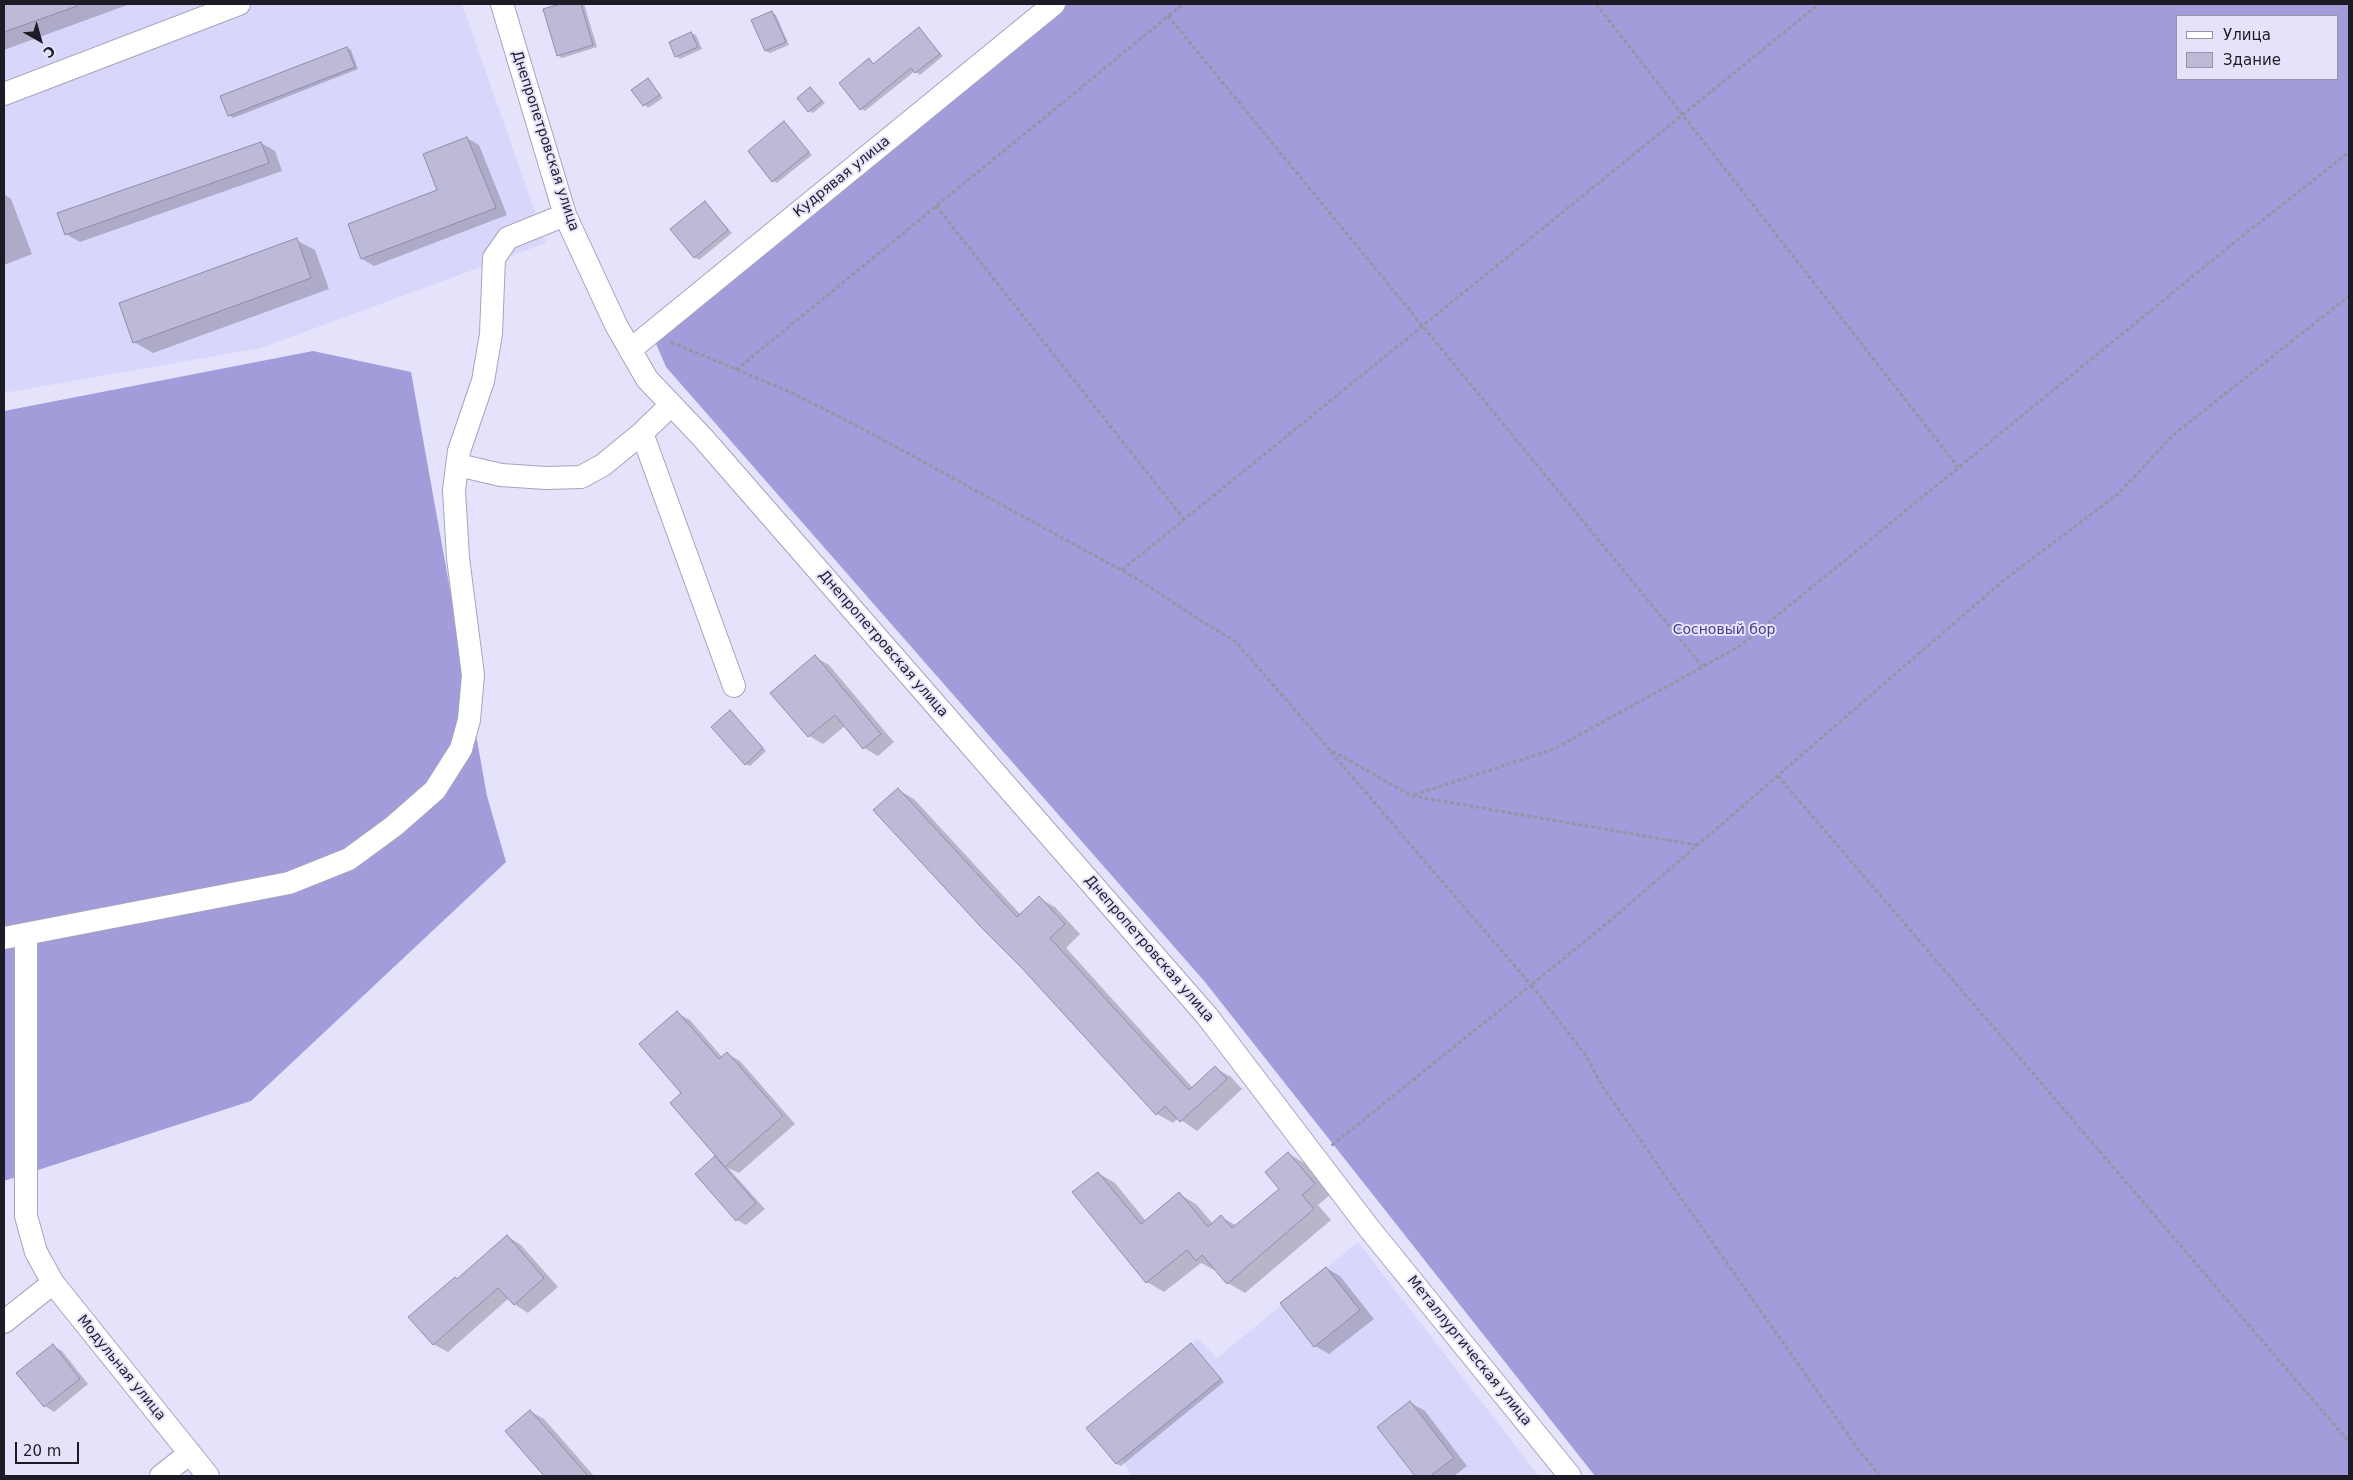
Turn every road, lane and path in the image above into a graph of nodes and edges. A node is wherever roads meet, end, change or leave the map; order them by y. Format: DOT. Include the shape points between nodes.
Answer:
graph roads {
  1 [pos="239,4"];
  2 [pos="502,4"];
  3 [pos="1054,4"];
  4 [pos="1183,4"];
  5 [pos="1596,4"];
  6 [pos="1819,4"];
  7 [pos="1168,16"];
  8 [pos="4,94"];
  9 [pos="1682,114"];
  10 [pos="2349,152"];
  11 [pos="936,206"];
  12 [pos="565,214"];
  13 [pos="2349,296"];
  14 [pos="1422,324"];
  15 [pos="663,339"];
  16 [pos="630,350"];
  17 [pos="736,370"];
  18 [pos="671,405"];
  19 [pos="642,433"];
  20 [pos="458,465"];
  21 [pos="1958,467"];
  22 [pos="1184,519"];
  23 [pos="1122,570"];
  24 [pos="1702,666"];
  25 [pos="734,686"];
  26 [pos="1329,749"];
  27 [pos="1778,776"];
  28 [pos="1412,796"];
  29 [pos="1697,845"];
  30 [pos="26,934"];
  31 [pos="4,938"];
  32 [pos="1531,985"];
  33 [pos="1316,1159"];
  34 [pos="1368,1226"];
  35 [pos="53,1283"];
  36 [pos="4,1322"];
  37 [pos="2349,1442"];
  38 [pos="190,1453"];
  39 [pos="161,1476"];
  40 [pos="208,1476"];
  41 [pos="1570,1476"];
  42 [pos="1880,1476"];
  1 -- 8 [label="street"];
  2 -- 12 [label="street, Днепропетровская улица"];
  3 -- 16 [label="street, Кудрявая улица"];
  4 -- 7 [label="path"];
  5 -- 9 [label="path"];
  6 -- 9 [label="path"];
  7 -- 11 [label="path"];
  7 -- 14 [label="path"];
  9 -- 14 [label="path"];
  9 -- 21 [label="path"];
  10 -- 21 [label="path"];
  11 -- 17 [label="path"];
  11 -- 22 [label="path"];
  12 -- 16 [label="street, Днепропетровская улица"];
  12 -- 20 [label="street" via="508,238 494,258 491,334 482,380 459,451"];
  13 -- 27 [label="path" via="2173,435 2118,494 2004,580"];
  14 -- 22 [label="path"];
  14 -- 24 [label="path"];
  15 -- 17 [label="path"];
  16 -- 18 [label="street, Днепропетровская улица" via="647,379"];
  17 -- 23 [label="path" via="790,392 928,462"];
  18 -- 19 [label="street"];
  18 -- 33 [label="street, Днепропетровская улица" via="1208,1016"];
  19 -- 20 [label="street" via="603,465 581,477 501,475"];
  19 -- 25 [label="street"];
  20 -- 30 [label="street" via="454,490 458,558 472,684 469,720 461,749 435,790 349,859 289,883"];
  21 -- 24 [label="path" via="1740,646"];
  22 -- 23 [label="path"];
  23 -- 26 [label="path" via="1235,641"];
  24 -- 28 [label="path" via="1554,748"];
  26 -- 28 [label="path"];
  26 -- 32 [label="path"];
  27 -- 29 [label="path"];
  27 -- 37 [label="path"];
  28 -- 29 [label="path"];
  29 -- 32 [label="path"];
  30 -- 31 [label="street"];
  30 -- 35 [label="street, Модульная улица" via="26,1216 36,1252"];
  32 -- 33 [label="path"];
  32 -- 42 [label="path" via="1585,1054 1608,1094 1858,1450"];
  33 -- 34 [label="street, Днепропетровская улица"];
  34 -- 41 [label="street, Металлургическая улица"];
  35 -- 36 [label="street"];
  35 -- 38 [label="street, Модульная улица"];
  38 -- 39 [label="street"];
  38 -- 40 [label="street, Модульная улица"];
}
